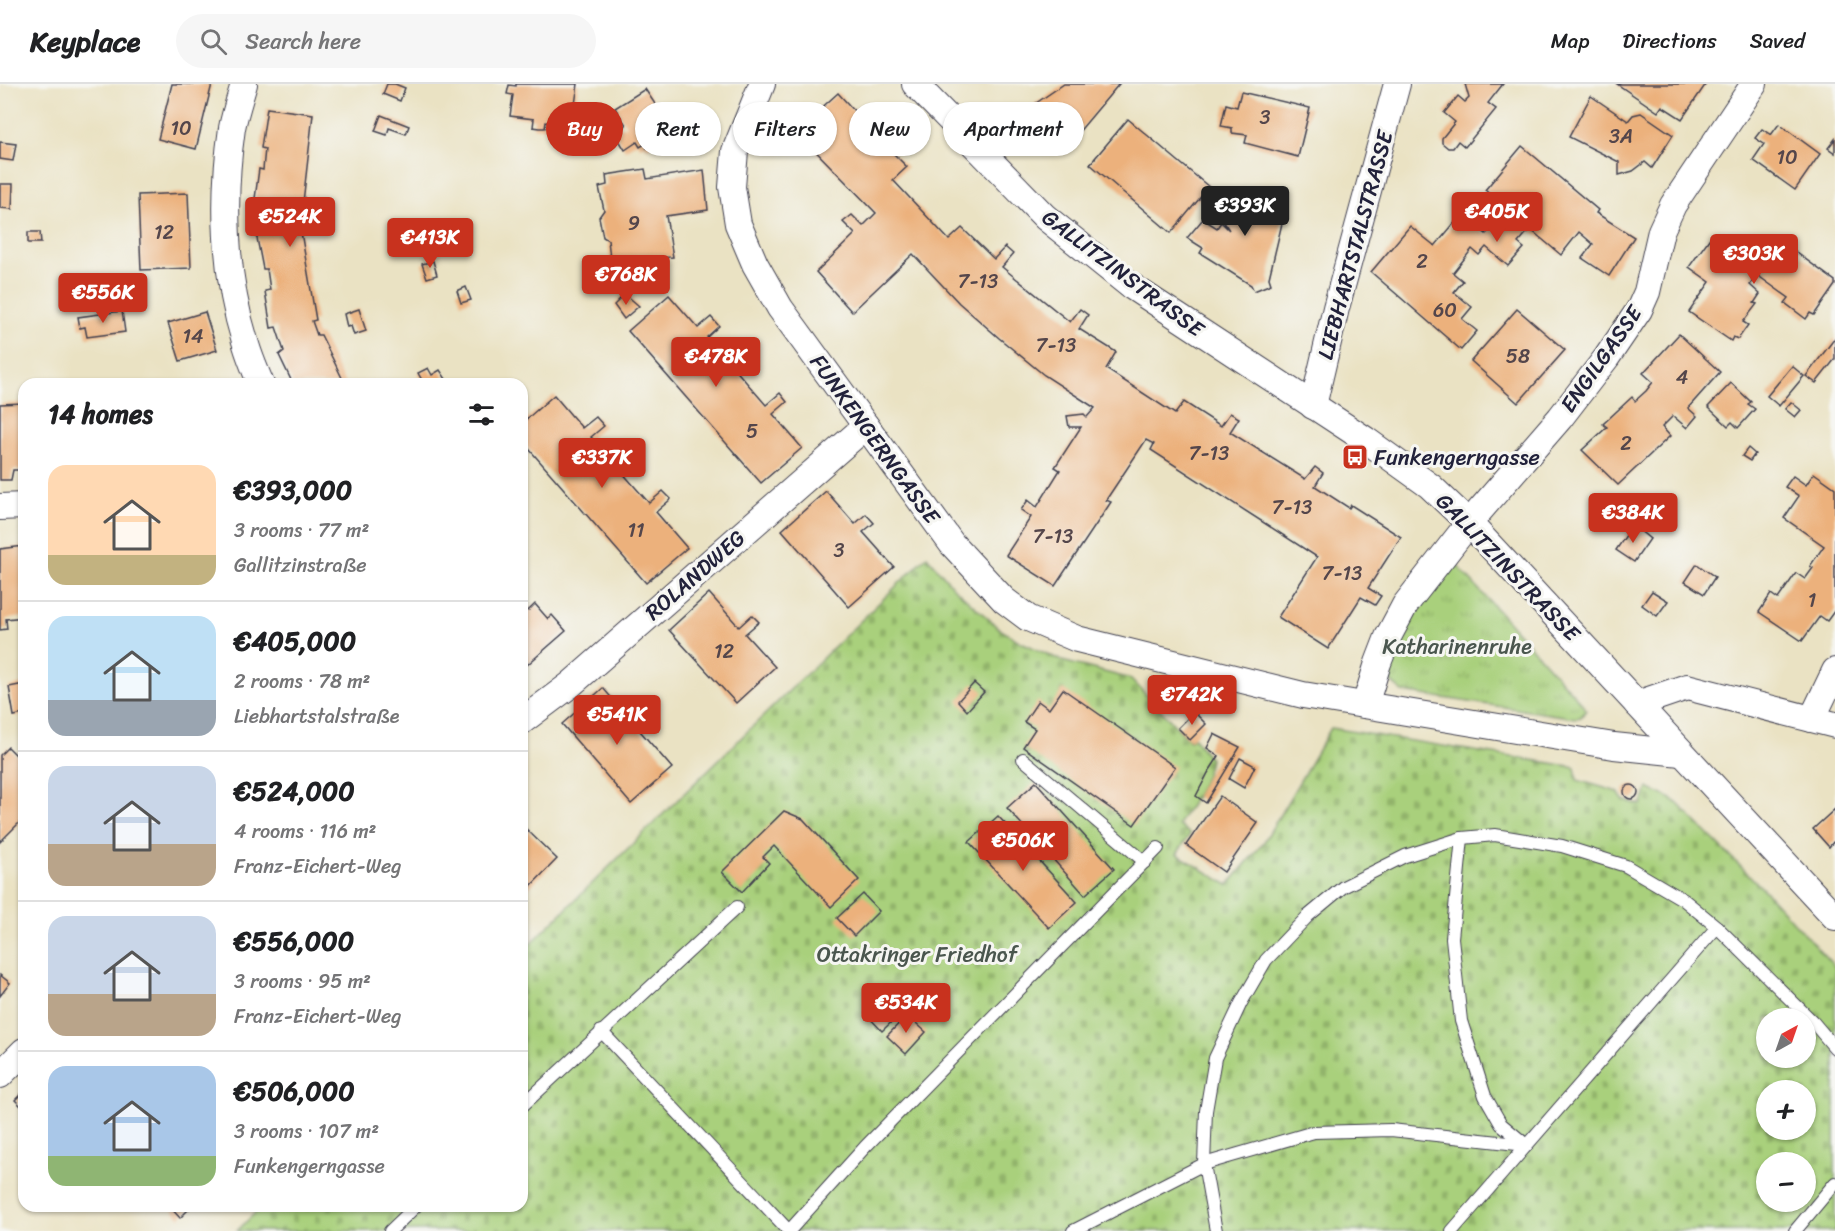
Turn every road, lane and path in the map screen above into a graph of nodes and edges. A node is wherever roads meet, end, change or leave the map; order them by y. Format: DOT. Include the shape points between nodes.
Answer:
graph roads {
  1 [pos="244,84"];
  2 [pos="762,84"];
  3 [pos="915,84"];
  4 [pos="1397,84"];
  5 [pos="1754,84"];
  6 [pos="259,378"];
  7 [pos="1313,406"];
  8 [pos="866,426"];
  9 [pos="18,506"];
  10 [pos="0,507"];
  11 [pos="1469,523"];
  12 [pos="1835,671"];
  13 [pos="1637,704"];
  14 [pos="1365,705"];
  15 [pos="528,716"];
  16 [pos="1824,722"];
  17 [pos="1681,753"];
  18 [pos="1023,759"];
  19 [pos="1462,838"];
  20 [pos="1158,848"];
  21 [pos="1144,862"];
  22 [pos="737,906"];
  23 [pos="1835,917"];
  24 [pos="1717,927"];
  25 [pos="601,1031"];
  26 [pos="1835,1048"];
  27 [pos="18,1058"];
  28 [pos="0,1075"];
  29 [pos="528,1100"];
  30 [pos="1526,1145"];
  31 [pos="1203,1164"];
  32 [pos="1835,1183"];
  33 [pos="410,1212"];
  34 [pos="390,1231"];
  35 [pos="789,1231"];
  36 [pos="1073,1231"];
  37 [pos="1215,1231"];
  38 [pos="1452,1231"];
  39 [pos="1795,1231"];
  1 -- 6 [label="street" via="232,126 227,235 232,287 244,340"];
  2 -- 8 [label="street, FUNKENGERNGASSE" via="735,151 732,187 738,224 780,308"];
  3 -- 7 [label="street, GALLITZINSTRASSE" via="1045,218 1131,286"];
  4 -- 7 [label="street, LIEBHARTSTALSTRASSE"];
  5 -- 11 [label="street, ENGILGASSE" via="1673,205 1661,231 1639,310 1560,418"];
  7 -- 11 [label="street, GALLITZINSTRASSE" via="1430,486"];
  8 -- 14 [label="street, FUNKENGERNGASSE" via="952,544 1004,600 1028,618 1077,639 1140,656 1303,695"];
  8 -- 15 [label="street, ROLANDWEG" via="570,685"];
  9 -- 10 [label="street"];
  11 -- 13 [label="street, GALLITZINSTRASSE"];
  11 -- 14 [label="street" via="1397,618"];
  12 -- 16 [label="street"];
  13 -- 16 [label="street" via="1687,687"];
  13 -- 17 [label="street, GALLITZINSTRASSE"];
  14 -- 17 [label="street, FUNKENGERNGASSE" via="1614,746"];
  17 -- 23 [label="street, GALLITZINSTRASSE"];
  18 -- 21 [label="lane"];
  19 -- 24 [label="lane" via="1495,835 1562,846 1626,866 1684,900"];
  19 -- 30 [label="lane" via="1452,938 1461,1021 1485,1096 1501,1124"];
  19 -- 31 [label="lane" via="1405,856 1343,887 1308,916 1266,960 1215,1058"];
  20 -- 21 [label="lane"];
  21 -- 35 [label="lane" via="865,1147"];
  22 -- 25 [label="lane"];
  24 -- 26 [label="lane"];
  24 -- 30 [label="lane"];
  25 -- 29 [label="lane"];
  25 -- 35 [label="lane"];
  27 -- 28 [label="street"];
  30 -- 31 [label="lane" via="1391,1130 1314,1132"];
  30 -- 38 [label="lane"];
  31 -- 36 [label="lane"];
  31 -- 37 [label="lane"];
  32 -- 39 [label="lane"];
  33 -- 34 [label="lane"];
}
